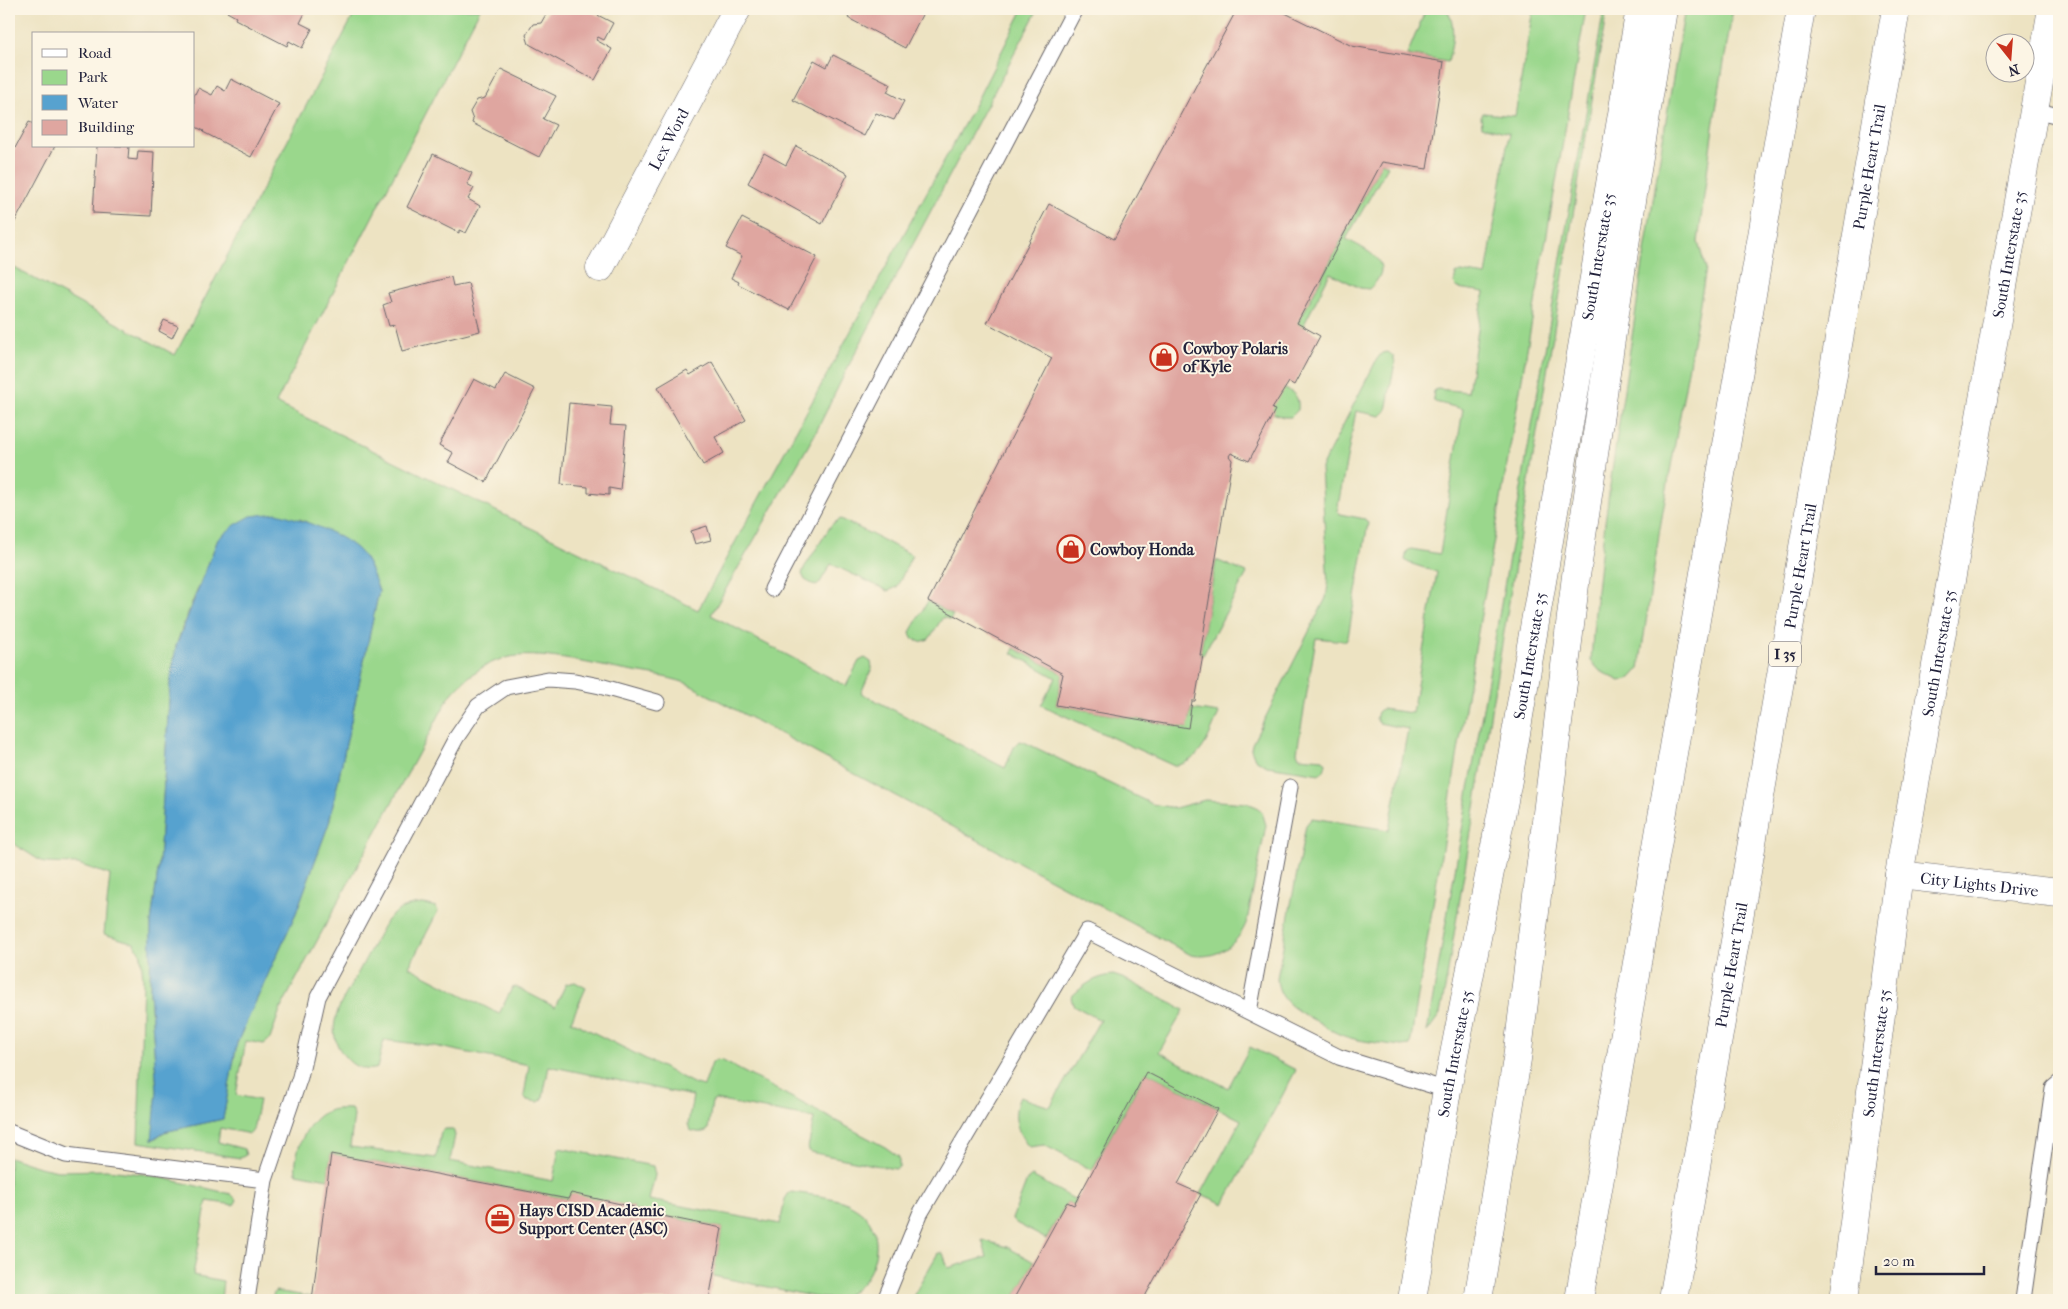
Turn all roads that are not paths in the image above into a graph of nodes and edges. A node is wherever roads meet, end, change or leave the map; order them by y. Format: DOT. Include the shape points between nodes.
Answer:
graph roads {
  1 [pos="737,9"];
  2 [pos="1075,9"];
  3 [pos="1640,9"];
  4 [pos="1663,9"];
  5 [pos="1802,9"];
  6 [pos="1896,9"];
  7 [pos="2052,9"];
  8 [pos="2046,113"];
  9 [pos="600,268"];
  10 [pos="772,589"];
  11 [pos="657,702"];
  12 [pos="1290,787"];
  13 [pos="1899,875"];
  14 [pos="2059,894"];
  15 [pos="1249,1012"];
  16 [pos="2059,1083"];
  17 [pos="1447,1090"];
  18 [pos="9,1132"];
  19 [pos="265,1180"];
  20 [pos="247,1300"];
  21 [pos="885,1300"];
  22 [pos="1412,1300"];
  23 [pos="1478,1300"];
  24 [pos="1579,1300"];
  25 [pos="1673,1300"];
  26 [pos="1844,1300"];
  27 [pos="2024,1300"];
  1 -- 9 [label="main road, Lex Word"];
  2 -- 10 [label="lane"];
  3 -- 17 [label="main road, South Interstate 35" via="1509,771"];
  4 -- 23 [label="main road" via="1579,556 1517,1059"];
  5 -- 24 [label="main road"];
  6 -- 25 [label="main road, Purple Heart Trail / I 35"];
  7 -- 8 [label="main road, South Interstate 35"];
  8 -- 13 [label="main road, South Interstate 35"];
  11 -- 19 [label="lane" via="600,686 548,679 506,687 478,706 456,738 318,997 300,1076"];
  12 -- 15 [label="lane"];
  13 -- 14 [label="main road, City Lights Drive"];
  13 -- 26 [label="main road, South Interstate 35"];
  15 -- 17 [label="lane" via="1339,1056"];
  15 -- 21 [label="lane" via="1087,931 920,1214"];
  16 -- 27 [label="lane" via="2053,1088"];
  17 -- 22 [label="main road, South Interstate 35"];
  18 -- 19 [label="lane" via="66,1155"];
  19 -- 20 [label="lane"];
}
